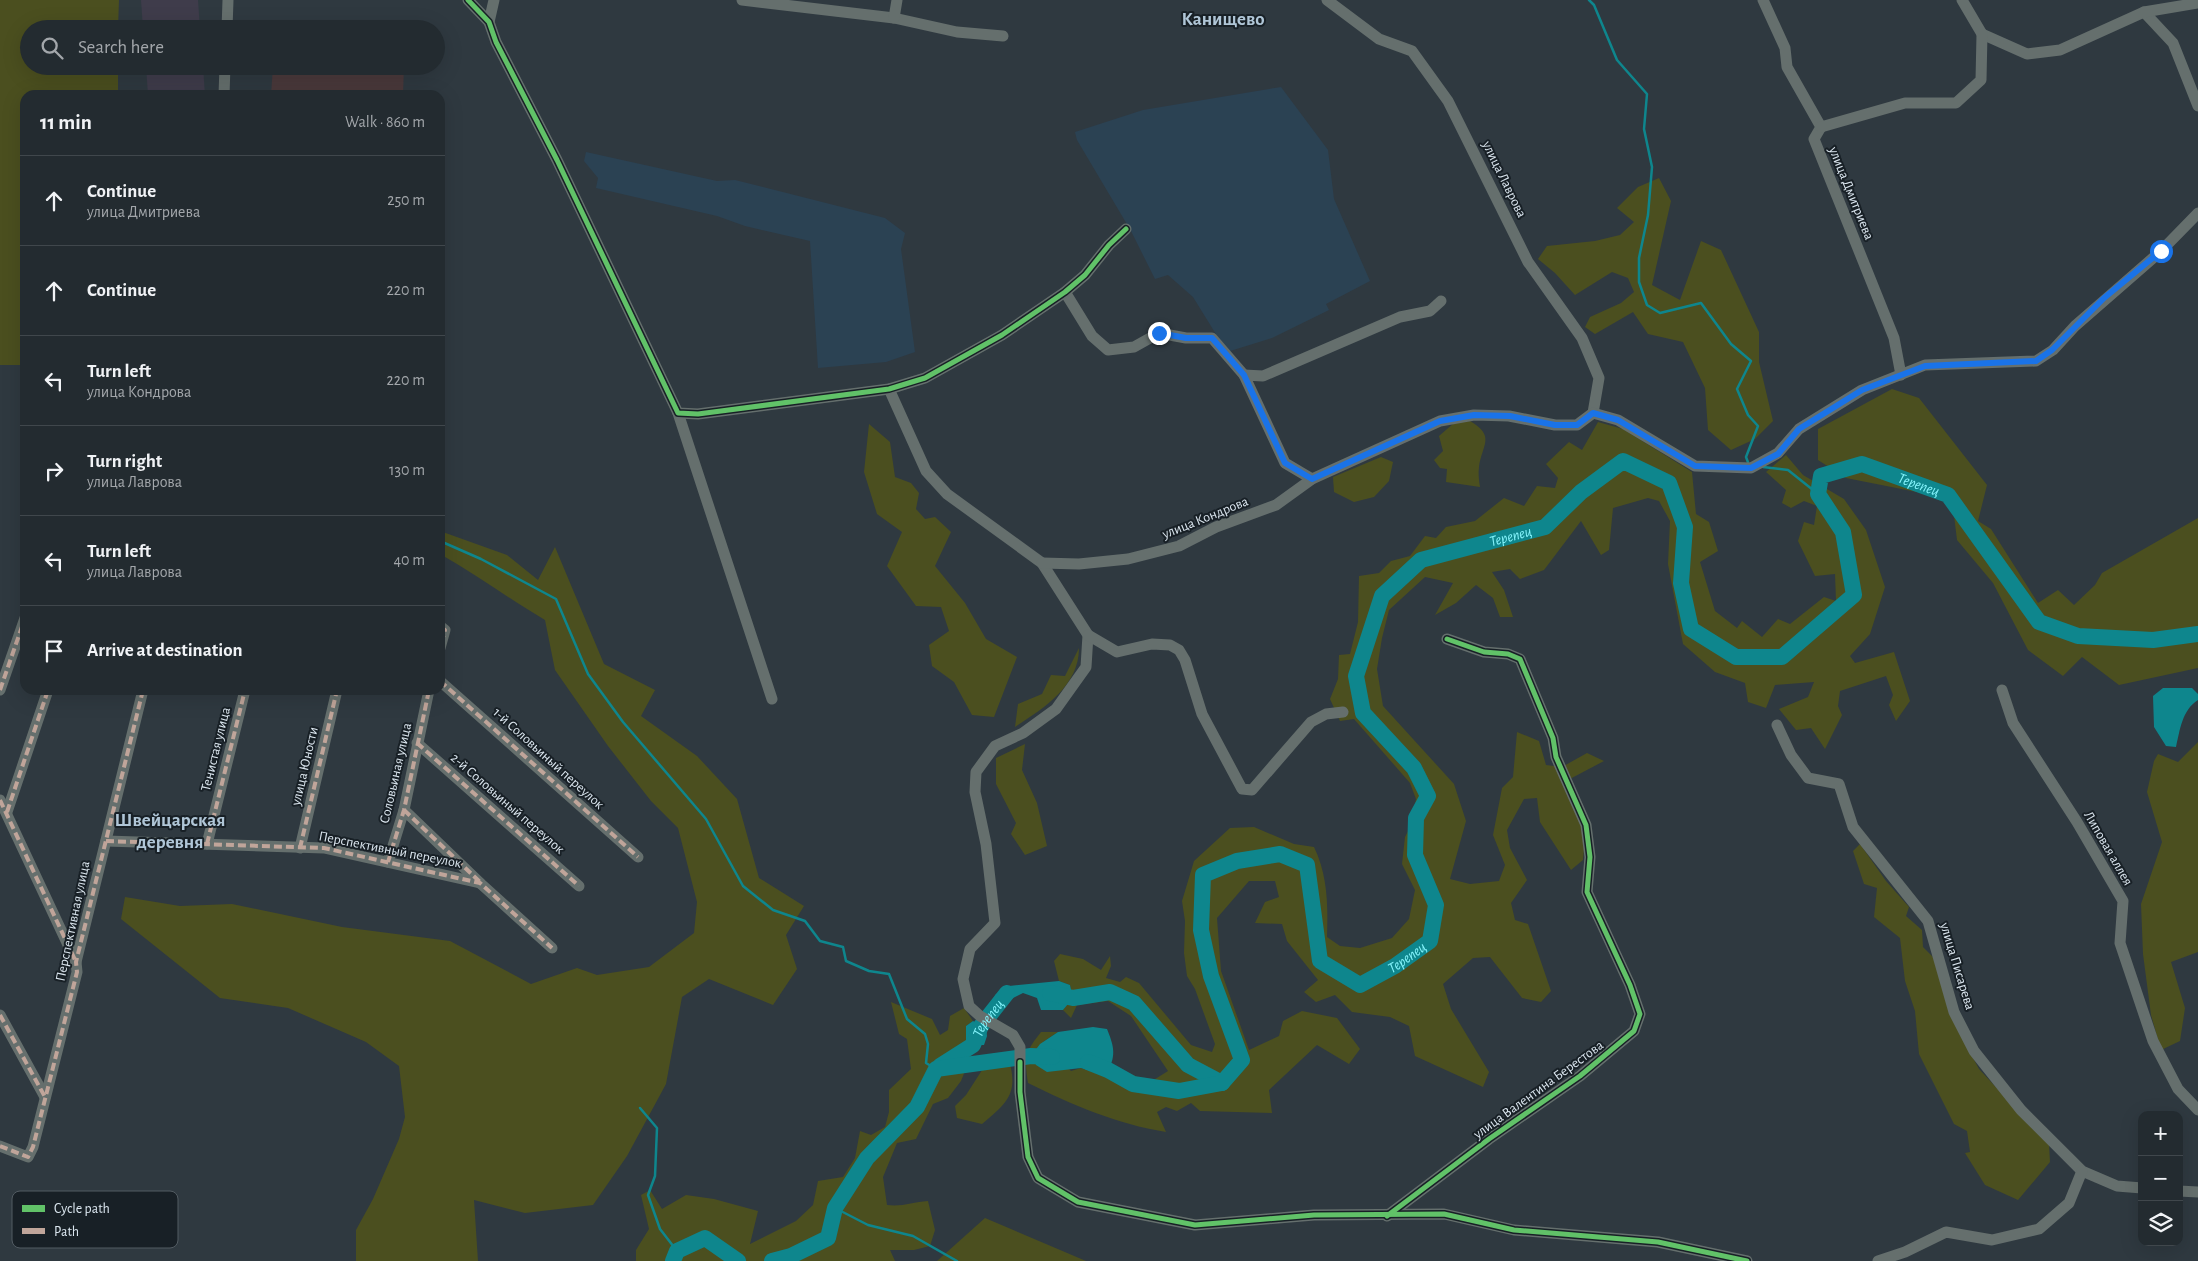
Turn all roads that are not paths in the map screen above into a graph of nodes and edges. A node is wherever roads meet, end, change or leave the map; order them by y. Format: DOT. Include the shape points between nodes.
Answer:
graph roads {
  1 [pos="228,0"];
  2 [pos="468,0"];
  3 [pos="494,0"];
  4 [pos="742,0"];
  5 [pos="897,0"];
  6 [pos="1327,0"];
  7 [pos="1764,0"];
  8 [pos="1962,0"];
  9 [pos="2198,3"];
  10 [pos="2144,12"];
  11 [pos="894,18"];
  12 [pos="227,20"];
  13 [pos="489,22"];
  14 [pos="1982,34"];
  15 [pos="1003,36"];
  16 [pos="225,75"];
  17 [pos="224,90"];
  18 [pos="2198,106"];
  19 [pos="1821,126"];
  20 [pos="2198,213"];
  21 [pos="1126,229"];
  22 [pos="1065,292"];
  23 [pos="1441,301"];
  24 [pos="1244,375"];
  25 [pos="1900,375"];
  26 [pos="889,389"];
  27 [pos="1593,413"];
  28 [pos="678,414"];
  29 [pos="1312,479"];
  30 [pos="1042,563"];
  31 [pos="20,632"];
  32 [pos="1088,636"];
  33 [pos="1447,639"];
  34 [pos="445,685"];
  35 [pos="0,690"];
  36 [pos="2002,690"];
  37 [pos="46,695"];
  38 [pos="142,695"];
  39 [pos="244,695"];
  40 [pos="336,695"];
  41 [pos="429,695"];
  42 [pos="772,700"];
  43 [pos="1344,712"];
  44 [pos="1777,725"];
  45 [pos="417,743"];
  46 [pos="0,800"];
  47 [pos="404,810"];
  48 [pos="7,812"];
  49 [pos="106,841"];
  50 [pos="207,844"];
  51 [pos="300,848"];
  52 [pos="638,857"];
  53 [pos="388,862"];
  54 [pos="480,883"];
  55 [pos="579,886"];
  56 [pos="552,948"];
  57 [pos="76,962"];
  58 [pos="0,1015"];
  59 [pos="45,1096"];
  60 [pos="2198,1110"];
  61 [pos="0,1146"];
  62 [pos="2082,1171"];
  63 [pos="2138,1188"];
  64 [pos="2183,1190"];
  65 [pos="2198,1192"];
  66 [pos="1387,1216"];
  67 [pos="1746,1261"];
  68 [pos="1878,1261"];
  1 -- 12 [label="street"];
  2 -- 13 [label="street"];
  3 -- 13 [label="street"];
  4 -- 11 [label="street"];
  5 -- 11 [label="street"];
  6 -- 27 [label="street, улица Лаврова" via="1380,39 1412,51 1448,101 1528,262 1582,338 1599,378"];
  7 -- 19 [label="street" via="1785,48 1787,67"];
  8 -- 14 [label="street"];
  9 -- 10 [label="street"];
  10 -- 14 [label="street" via="2060,50 2027,54"];
  10 -- 18 [label="street" via="2173,43"];
  11 -- 15 [label="street" via="957,32"];
  13 -- 28 [label="street"];
  14 -- 19 [label="street" via="1981,80 1956,103 1905,103"];
  16 -- 17 [label="street"];
  19 -- 25 [label="street, улица Дмитриева" via="1814,139 1894,338"];
  20 -- 25 [label="street" via="2161,251 2036,361 1925,366"];
  21 -- 22 [label="street" via="1085,275"];
  22 -- 24 [label="street" via="1092,336 1108,350 1134,347 1159,333 1212,338"];
  22 -- 26 [label="street" via="1002,335 934,373"];
  23 -- 24 [label="street" via="1430,311 1400,317 1263,376"];
  24 -- 29 [label="street" via="1285,463"];
  25 -- 27 [label="street" via="1862,390 1799,429 1778,454 1751,468 1695,466 1618,420"];
  26 -- 28 [label="street"];
  26 -- 30 [label="street" via="926,471 947,494"];
  27 -- 29 [label="street, улица Кондрова" via="1577,425 1555,425 1510,416 1474,415 1440,421"];
  28 -- 42 [label="street"];
  29 -- 30 [label="street, улица Кондрова" via="1276,505 1216,527 1179,546 1128,559 1079,564"];
  30 -- 32 [label="street"];
  31 -- 35 [label="street"];
  32 -- 43 [label="street" via="1117,652 1152,644 1170,645 1179,650 1202,714 1242,789 1252,790 1311,722 1326,714"];
  32 -- 66 [label="street" via="1086,667 1056,709 1023,733 995,746 976,772 975,792 986,844 995,923 970,949 963,978 968,1006 1013,1035 1020,1047 1020,1092 1028,1156 1038,1178 1078,1202 1195,1225 1314,1215"];
  33 -- 66 [label="street, улица Валентина Берестова" via="1484,652 1508,654 1520,659 1553,738 1556,757 1586,825 1590,857 1587,892 1640,1014 1634,1030 1580,1076"];
  34 -- 52 [label="street, 1-й Соловьиный переулок"];
  36 -- 60 [label="street, Липовая аллея" via="2013,723 2077,822 2122,901 2120,943 2153,1041 2178,1088"];
  37 -- 48 [label="street"];
  38 -- 49 [label="street, Перспективная улица"];
  39 -- 50 [label="street, Тенистая улица"];
  40 -- 51 [label="street, улица Юности"];
  41 -- 45 [label="street, Соловьиная улица"];
  44 -- 62 [label="street, улица Писарева" via="1791,755 1808,778 1839,784 1853,826 1928,921 1954,1012 1974,1051 2021,1110"];
  45 -- 47 [label="street, Соловьиная улица"];
  45 -- 55 [label="street, 2-й Соловьиный переулок"];
  46 -- 48 [label="street"];
  47 -- 53 [label="street, Соловьиная улица"];
  47 -- 54 [label="street"];
  48 -- 57 [label="street"];
  49 -- 50 [label="street, Перспективный переулок"];
  49 -- 57 [label="street, Перспективная улица"];
  50 -- 51 [label="street, Перспективный переулок"];
  51 -- 53 [label="street, Перспективный переулок" via="324,848"];
  53 -- 54 [label="street, Перспективный переулок"];
  54 -- 56 [label="street, Перспективный переулок"];
  57 -- 59 [label="street, Перспективная улица" via="77,972"];
  58 -- 59 [label="street"];
  59 -- 61 [label="street, Перспективная улица" via="28,1157"];
  62 -- 63 [label="street, улица Писарева" via="2117,1186"];
  62 -- 68 [label="street" via="2069,1203 2039,1229 1992,1240 1946,1232"];
  64 -- 65 [label="street"];
  66 -- 67 [label="street" via="1444,1214 1514,1230 1658,1242"];
}
